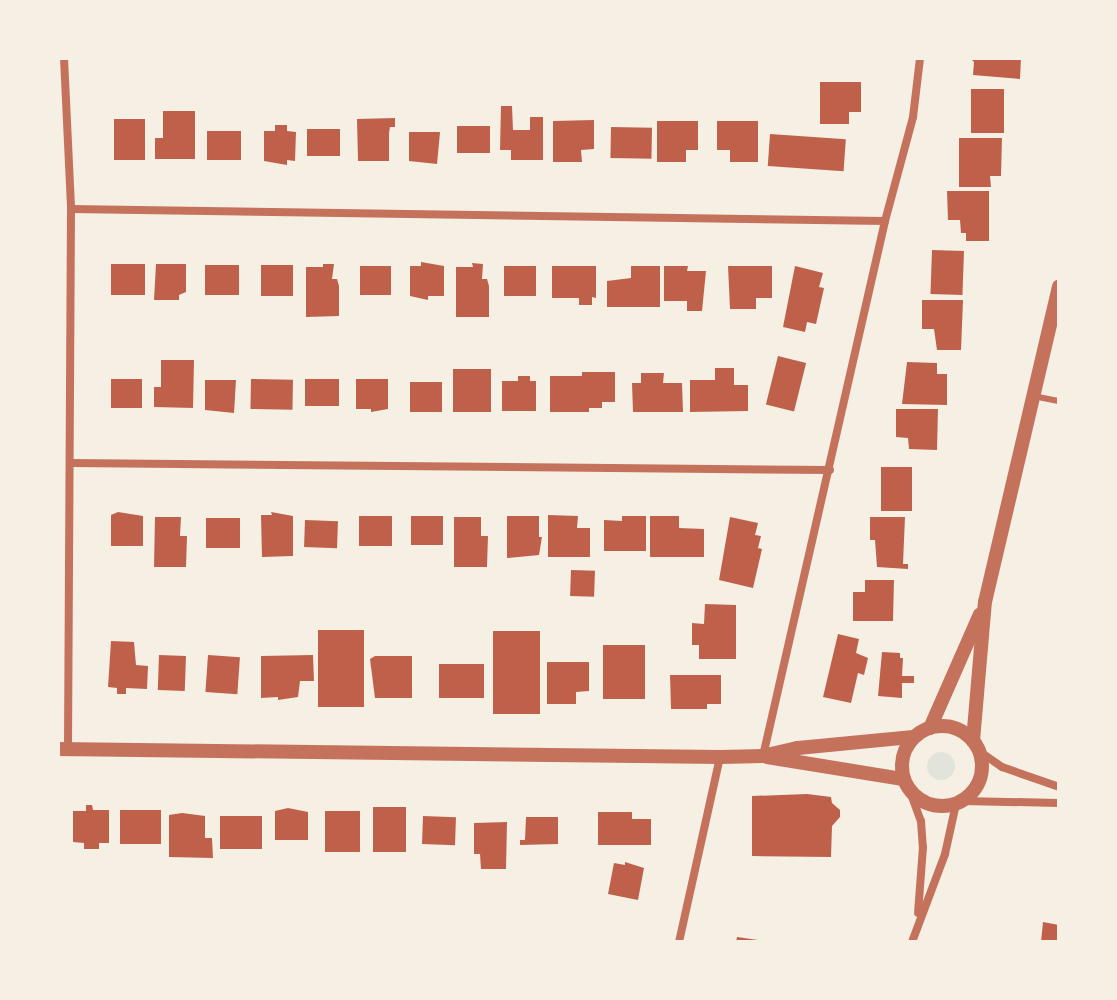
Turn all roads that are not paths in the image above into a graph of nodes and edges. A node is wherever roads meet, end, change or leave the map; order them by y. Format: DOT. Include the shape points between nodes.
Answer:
graph roads {
  1 [pos="64,58"];
  2 [pos="920,58"];
  3 [pos="71,209"];
  4 [pos="885,221"];
  5 [pos="1059,287"];
  6 [pos="1033,396"];
  7 [pos="1059,401"];
  8 [pos="71,463"];
  9 [pos="830,470"];
  10 [pos="985,602"];
  11 [pos="930,728"];
  12 [pos="913,737"];
  13 [pos="976,746"];
  14 [pos="63,749"];
  15 [pos="763,756"];
  16 [pos="720,757"];
  17 [pos="903,779"];
  18 [pos="1059,787"];
  19 [pos="911,794"];
  20 [pos="960,802"];
  21 [pos="1059,803"];
  22 [pos="917,922"];
  23 [pos="679,942"];
  24 [pos="912,942"];
  1 -- 3 [label="street"];
  2 -- 4 [label="street" via="913,117"];
  3 -- 4 [label="street"];
  3 -- 8 [label="street"];
  4 -- 9 [label="street"];
  5 -- 6 [label="street"];
  6 -- 7 [label="lane"];
  6 -- 10 [label="street"];
  8 -- 9 [label="street"];
  8 -- 14 [label="street"];
  9 -- 15 [label="street"];
  10 -- 11 [label="street"];
  10 -- 13 [label="street"];
  11 -- 12 [label="street"];
  11 -- 13 [label="street" via="953,728"];
  12 -- 15 [label="street"];
  12 -- 17 [label="street" via="901,764"];
  13 -- 18 [label="street" via="1002,767"];
  13 -- 20 [label="street" via="980,778"];
  14 -- 16 [label="street"];
  15 -- 16 [label="street"];
  15 -- 17 [label="street"];
  16 -- 23 [label="street"];
  17 -- 19 [label="street"];
  19 -- 20 [label="street" via="932,805"];
  19 -- 22 [label="street" via="923,847"];
  20 -- 21 [label="street"];
  20 -- 22 [label="street"];
  22 -- 24 [label="street"];
}
